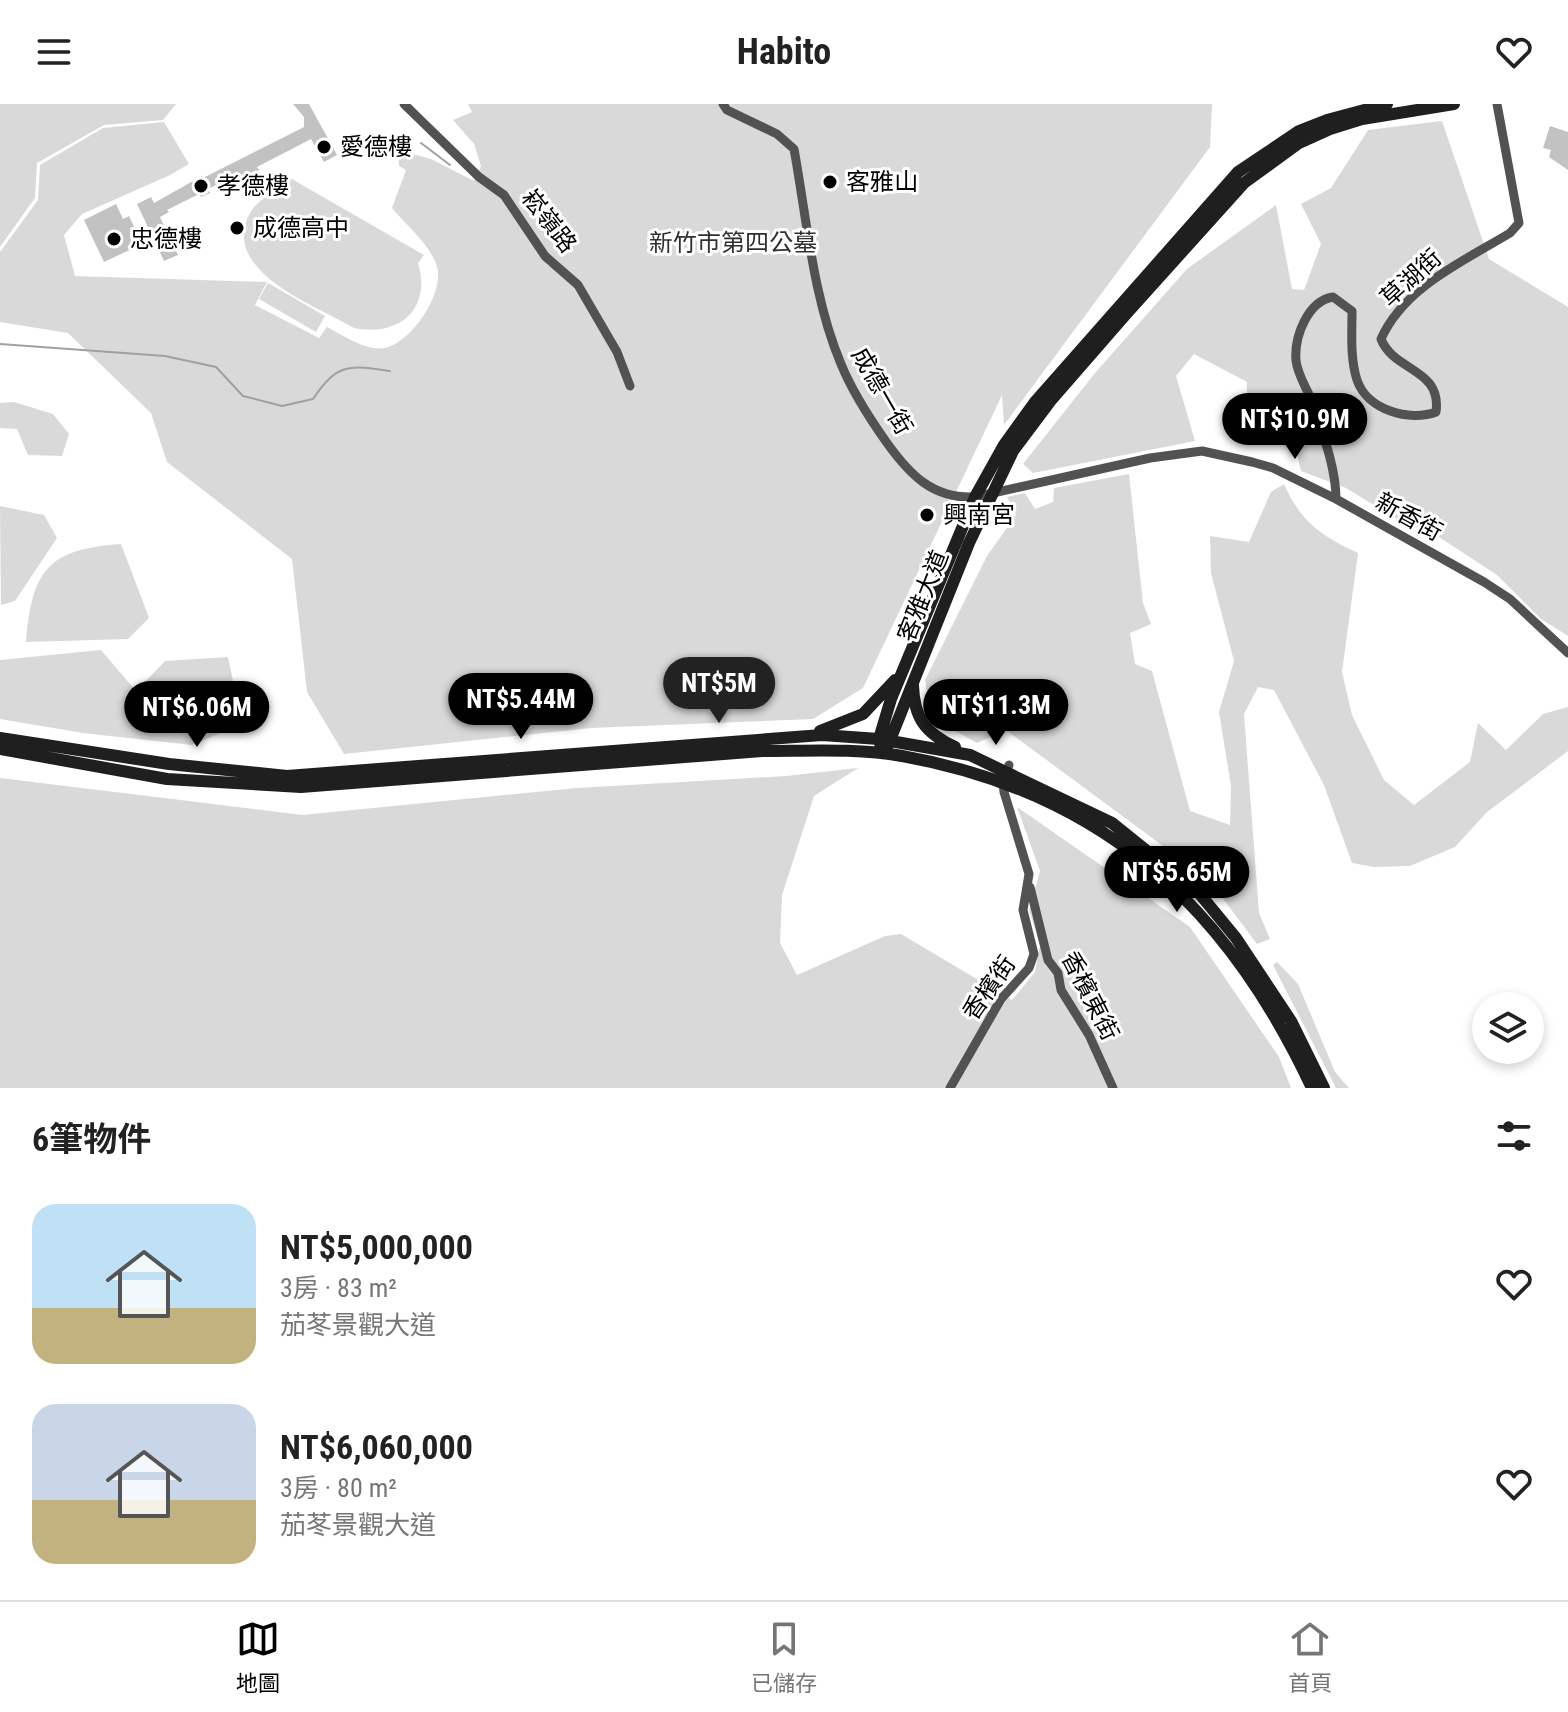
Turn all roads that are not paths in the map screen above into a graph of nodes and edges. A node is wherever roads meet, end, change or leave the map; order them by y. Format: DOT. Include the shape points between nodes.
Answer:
graph roads {
  1 [pos="404,104"];
  2 [pos="723,104"];
  3 [pos="1387,104"];
  4 [pos="1454,104"];
  5 [pos="1497,104"];
  6 [pos="1328,124"];
  7 [pos="630,386"];
  8 [pos="990,492"];
  9 [pos="975,497"];
  10 [pos="1336,499"];
  11 [pos="1568,653"];
  12 [pos="908,675"];
  13 [pos="792,737"];
  14 [pos="0,738"];
  15 [pos="885,740"];
  16 [pos="0,749"];
  17 [pos="882,754"];
  18 [pos="650,755"];
  19 [pos="970,755"];
  20 [pos="1006,773"];
  21 [pos="396,774"];
  22 [pos="1029,874"];
  23 [pos="950,1088"];
  24 [pos="1113,1088"];
  25 [pos="1312,1088"];
  26 [pos="1324,1088"];
  1 -- 7 [label="street, 崧嶺路" via="504,195 545,256 578,285 617,352"];
  2 -- 9 [label="street, 成德一街" via="794,149 832,339 841,366 882,436 902,463 937,492"];
  3 -- 6 [label="street"];
  4 -- 6 [label="street"];
  5 -- 10 [label="street, 草湖街" via="1519,223 1430,282 1381,339 1387,353 1431,383 1438,398 1436,412 1409,417 1372,399 1358,385 1354,369 1352,311 1333,297 1312,306 1296,362 1336,483"];
  6 -- 8 [label="street, 客雅大道" via="1244,183 1052,399"];
  6 -- 9 [label="street, 客雅大道" via="1291,135 1238,172 1035,402"];
  8 -- 9 [label="street, 新香街"];
  8 -- 10 [label="street, 新香街" via="1202,451 1273,468"];
  8 -- 12 [label="street, 客雅大道"];
  9 -- 12 [label="street, 客雅大道"];
  10 -- 11 [label="street, 新香街" via="1510,599"];
  12 -- 13 [label="street" via="863,714"];
  12 -- 15 [label="street, 客雅大道"];
  12 -- 19 [label="street" via="918,719 937,738"];
  13 -- 15 [label="street"];
  13 -- 18 [label="street"];
  14 -- 21 [label="street" via="252,775"];
  15 -- 17 [label="street"];
  15 -- 19 [label="street"];
  16 -- 21 [label="street" via="167,779 242,785 301,787"];
  17 -- 18 [label="street" via="838,750"];
  17 -- 20 [label="street"];
  18 -- 21 [label="street"];
  19 -- 20 [label="street"];
  20 -- 22 [label="street, 香檳街"];
  20 -- 25 [label="street" via="1138,856 1192,903 1247,970 1282,1024"];
  20 -- 26 [label="street" via="1112,823 1199,893 1256,963"];
  22 -- 23 [label="street, 香檳街" via="1023,910 1032,962 1001,999"];
  22 -- 24 [label="street, 香檳東街" via="1048,960"];
}
